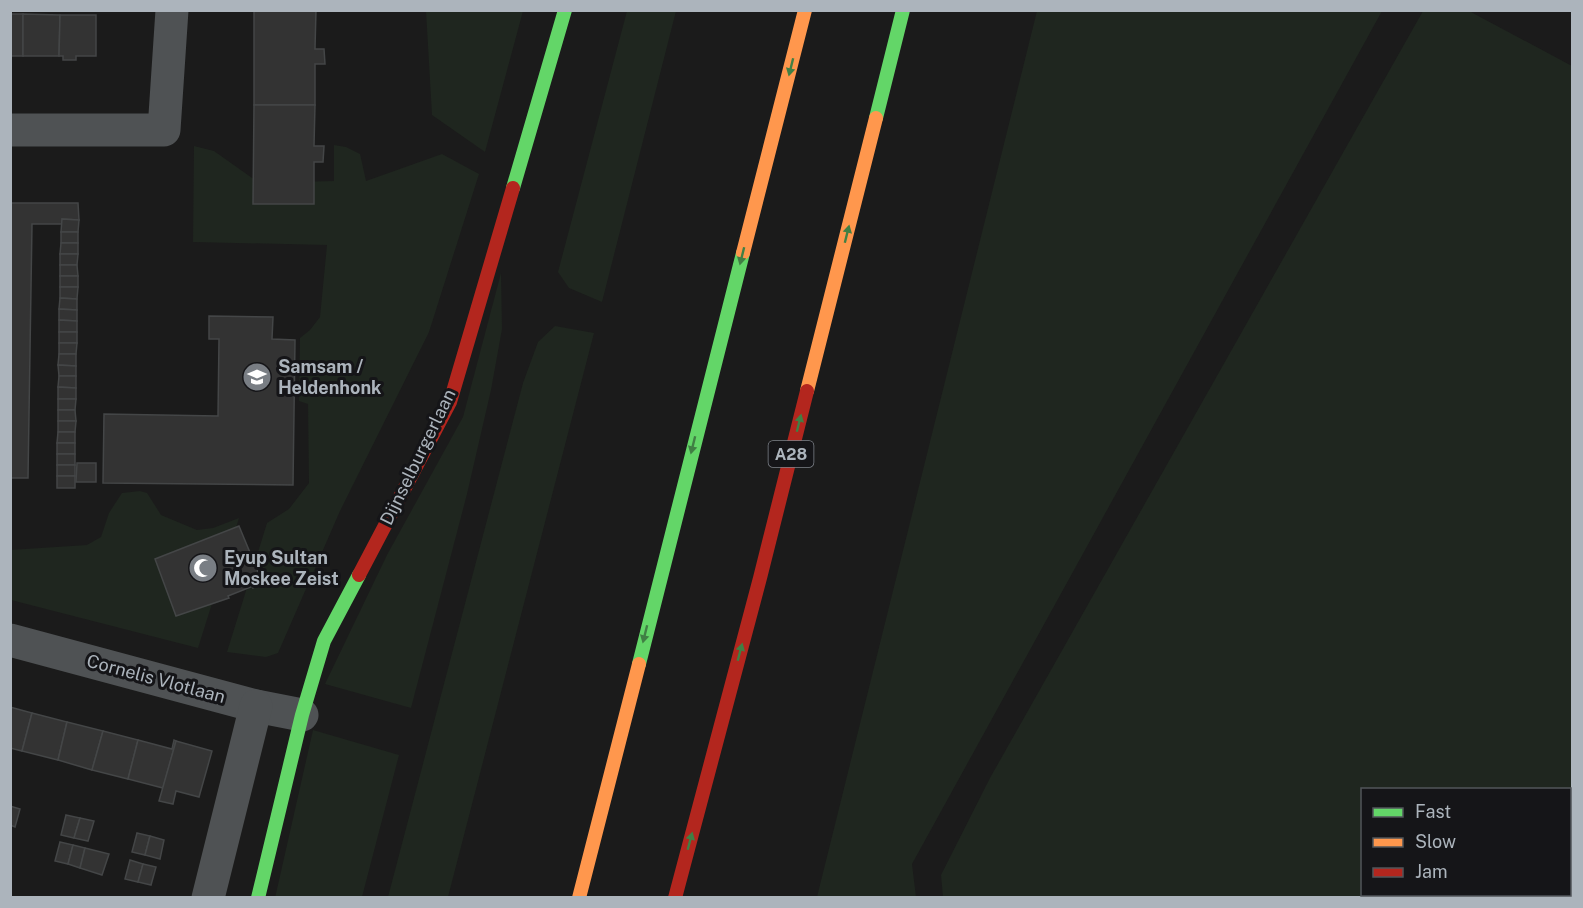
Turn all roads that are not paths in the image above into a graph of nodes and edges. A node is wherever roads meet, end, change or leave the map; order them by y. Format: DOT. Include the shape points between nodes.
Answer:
graph roads {
  1 [pos="172,10"];
  2 [pos="565,10"];
  3 [pos="805,10"];
  4 [pos="903,10"];
  5 [pos="10,130"];
  6 [pos="10,640"];
  7 [pos="256,706"];
  8 [pos="302,715"];
  9 [pos="208,897"];
  10 [pos="258,897"];
  11 [pos="579,897"];
  12 [pos="675,897"];
  1 -- 5 [label="street" via="164,130"];
  2 -- 8 [label="main road, Dijnselburgerlaan" via="450,402 324,641"];
  3 -- 11 [label="main road, one-way"];
  12 -- 4 [label="main road, A28, one-way"];
  6 -- 7 [label="street, Cornelis Vlotlaan"];
  7 -- 8 [label="street, Cornelis Vlotlaan"];
  7 -- 9 [label="street"];
  8 -- 10 [label="main road, Dijnselburgerlaan"];
}
